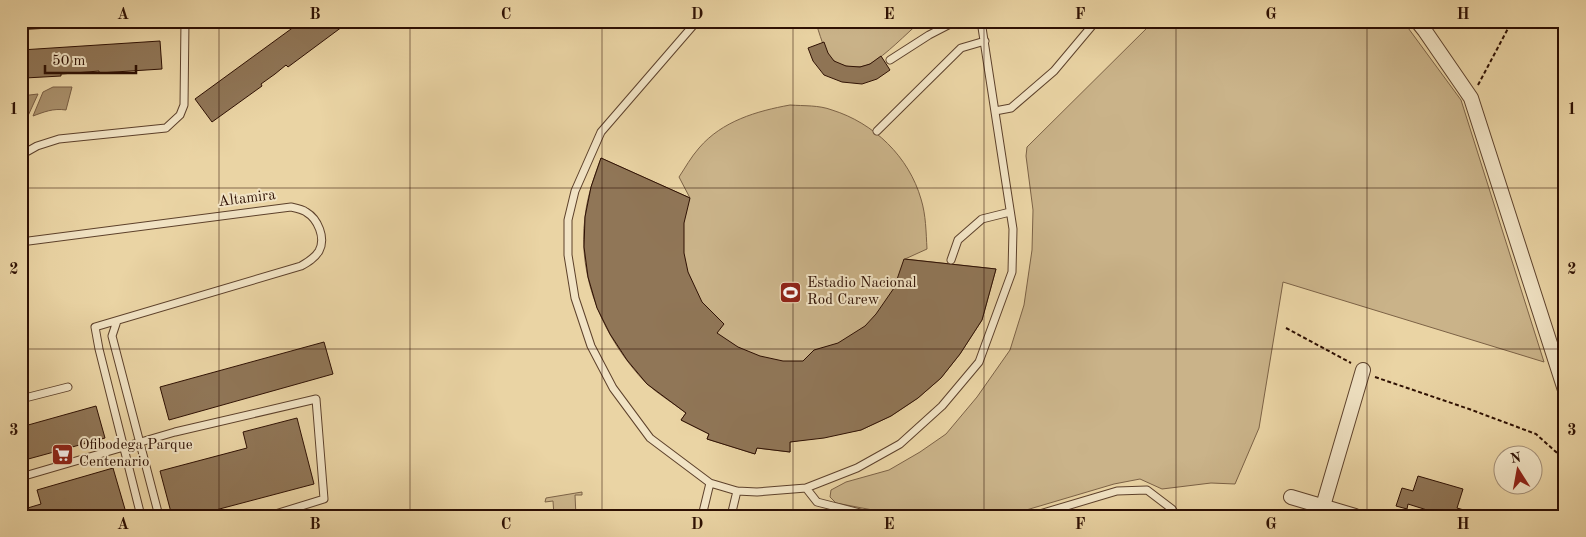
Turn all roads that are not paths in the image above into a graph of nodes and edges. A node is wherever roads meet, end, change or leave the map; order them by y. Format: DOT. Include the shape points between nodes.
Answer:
graph roads {
  1 [pos="87,21"];
  2 [pos="185,21"];
  3 [pos="697,21"];
  4 [pos="956,21"];
  5 [pos="981,21"];
  6 [pos="1096,21"];
  7 [pos="1417,21"];
  8 [pos="21,26"];
  9 [pos="984,41"];
  10 [pos="890,60"];
  11 [pos="995,111"];
  12 [pos="877,131"];
  13 [pos="21,155"];
  14 [pos="1010,212"];
  15 [pos="21,242"];
  16 [pos="951,260"];
  17 [pos="117,321"];
  18 [pos="1364,370"];
  19 [pos="68,387"];
  20 [pos="1565,390"];
  21 [pos="21,399"];
  22 [pos="140,443"];
  23 [pos="124,447"];
  24 [pos="21,477"];
  25 [pos="710,483"];
  26 [pos="806,488"];
  27 [pos="737,491"];
  28 [pos="1291,497"];
  29 [pos="1323,506"];
  30 [pos="141,516"];
  31 [pos="159,516"];
  32 [pos="269,516"];
  33 [pos="702,516"];
  34 [pos="731,516"];
  35 [pos="872,516"];
  36 [pos="1033,516"];
  37 [pos="1176,516"];
  38 [pos="1355,516"];
  1 -- 8 [label="lane"];
  2 -- 13 [label="lane" via="184,105 180,115 166,128 58,139"];
  3 -- 25 [label="lane" via="601,132 574,191 568,220 568,255 576,298 591,346 613,388 650,438"];
  4 -- 10 [label="lane"];
  5 -- 9 [label="lane"];
  6 -- 11 [label="lane" via="1054,71 1011,108"];
  7 -- 20 [label="street" via="1471,98"];
  9 -- 11 [label="lane"];
  9 -- 12 [label="lane" via="960,48"];
  11 -- 14 [label="lane"];
  14 -- 16 [label="lane" via="982,219 958,240"];
  14 -- 26 [label="lane" via="1012,272 979,362 942,406 900,444 857,468"];
  15 -- 17 [label="lane, Altamira" via="291,207 307,212 317,223 322,234 320,249 301,266"];
  17 -- 22 [label="lane" via="112,336"];
  17 -- 23 [label="lane" via="96,327"];
  18 -- 29 [label="street"];
  19 -- 21 [label="lane"];
  22 -- 23 [label="lane"];
  22 -- 31 [label="lane"];
  22 -- 32 [label="lane" via="316,399 324,499"];
  23 -- 24 [label="lane"];
  23 -- 30 [label="lane"];
  25 -- 27 [label="lane"];
  25 -- 33 [label="lane"];
  26 -- 27 [label="lane"];
  26 -- 35 [label="lane" via="817,502"];
  27 -- 34 [label="lane"];
  28 -- 29 [label="street"];
  29 -- 38 [label="street"];
  36 -- 37 [label="lane" via="1117,491 1137,490 1147,490 1172,509"];
}
